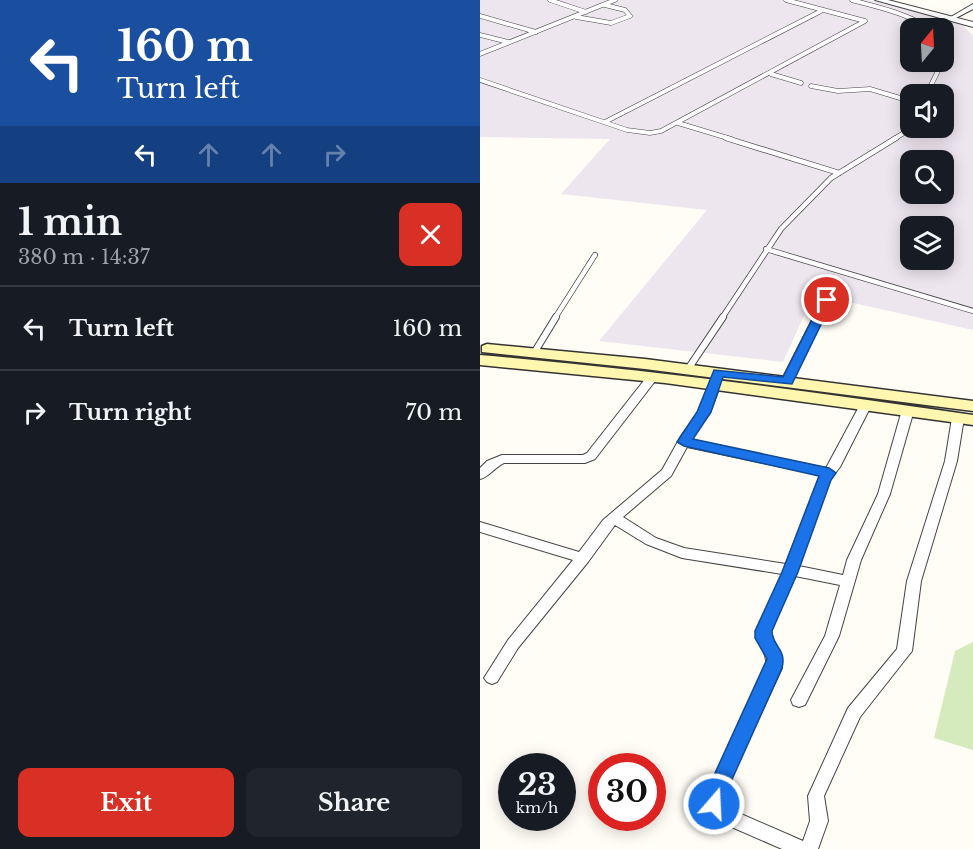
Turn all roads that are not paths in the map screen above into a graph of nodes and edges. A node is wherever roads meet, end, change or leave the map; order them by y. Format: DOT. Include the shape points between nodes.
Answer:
graph roads {
  1 [pos="550,0"];
  2 [pos="615,0"];
  3 [pos="786,0"];
  4 [pos="852,0"];
  5 [pos="879,0"];
  6 [pos="604,4"];
  7 [pos="973,6"];
  8 [pos="824,9"];
  9 [pos="586,12"];
  10 [pos="480,16"];
  11 [pos="575,16"];
  12 [pos="933,18"];
  13 [pos="939,18"];
  14 [pos="954,20"];
  15 [pos="954,22"];
  16 [pos="972,25"];
  17 [pos="536,32"];
  18 [pos="480,35"];
  19 [pos="509,42"];
  20 [pos="480,54"];
  21 [pos="771,74"];
  22 [pos="480,80"];
  23 [pos="801,83"];
  24 [pos="811,86"];
  25 [pos="900,98"];
  26 [pos="605,122"];
  27 [pos="678,123"];
  28 [pos="900,133"];
  29 [pos="839,173"];
  30 [pos="766,249"];
  31 [pos="595,255"];
  32 [pos="827,300"];
  33 [pos="973,311"];
  34 [pos="534,353"];
  35 [pos="482,359"];
  36 [pos="688,369"];
  37 [pos="653,376"];
  38 [pos="717,378"];
  39 [pos="788,381"];
  40 [pos="866,404"];
  41 [pos="909,404"];
  42 [pos="973,406"];
  43 [pos="966,419"];
  44 [pos="684,442"];
  45 [pos="829,473"];
  46 [pos="480,475"];
  47 [pos="614,518"];
  48 [pos="480,527"];
  49 [pos="583,558"];
  50 [pos="790,572"];
  51 [pos="848,581"];
  52 [pos="492,678"];
  53 [pos="799,700"];
  54 [pos="802,849"];
  55 [pos="809,849"];
  1 -- 9 [label="lane"];
  2 -- 6 [label="lane"];
  3 -- 8 [label="lane"];
  4 -- 12 [label="lane"];
  5 -- 13 [label="street"];
  6 -- 9 [label="lane"];
  6 -- 11 [label="lane" via="625,10 630,16 607,23"];
  7 -- 14 [label="street"];
  8 -- 21 [label="lane" via="865,21"];
  8 -- 26 [label="lane"];
  9 -- 11 [label="lane"];
  10 -- 17 [label="lane"];
  11 -- 17 [label="lane"];
  15 -- 16 [label="street"];
  17 -- 19 [label="lane"];
  18 -- 19 [label="lane"];
  19 -- 20 [label="lane"];
  21 -- 23 [label="lane"];
  21 -- 27 [label="lane"];
  22 -- 26 [label="lane"];
  24 -- 25 [label="lane" via="838,91 870,89"];
  26 -- 27 [label="lane" via="650,133"];
  27 -- 29 [label="lane"];
  28 -- 29 [label="lane"];
  29 -- 30 [label="lane" via="781,229"];
  30 -- 33 [label="lane"];
  30 -- 36 [label="lane"];
  31 -- 34 [label="lane"];
  32 -- 39 [label="street"];
  34 -- 35 [label="main road"];
  34 -- 36 [label="main road"];
  35 -- 37 [label="main road"];
  36 -- 38 [label="main road"];
  37 -- 38 [label="main road"];
  37 -- 46 [label="street" via="591,456 502,459"];
  38 -- 39 [label="main road"];
  38 -- 40 [label="main road"];
  38 -- 44 [label="street" via="704,412"];
  39 -- 41 [label="main road"];
  40 -- 41 [label="main road"];
  40 -- 45 [label="street"];
  41 -- 42 [label="main road"];
  41 -- 43 [label="main road"];
  41 -- 51 [label="street" via="884,494"];
  43 -- 55 [label="street" via="914,580 904,651 854,713 816,796 819,821"];
  44 -- 45 [label="street"];
  44 -- 47 [label="street" via="667,473"];
  45 -- 50 [label="street"];
  47 -- 49 [label="street"];
  47 -- 50 [label="street" via="682,553 748,561"];
  48 -- 49 [label="street"];
  49 -- 52 [label="street" via="513,644"];
  50 -- 51 [label="street"];
  50 -- 54 [label="street" via="764,631 776,659 774,668 714,804 726,816"];
  51 -- 53 [label="street" via="832,636"];
}
